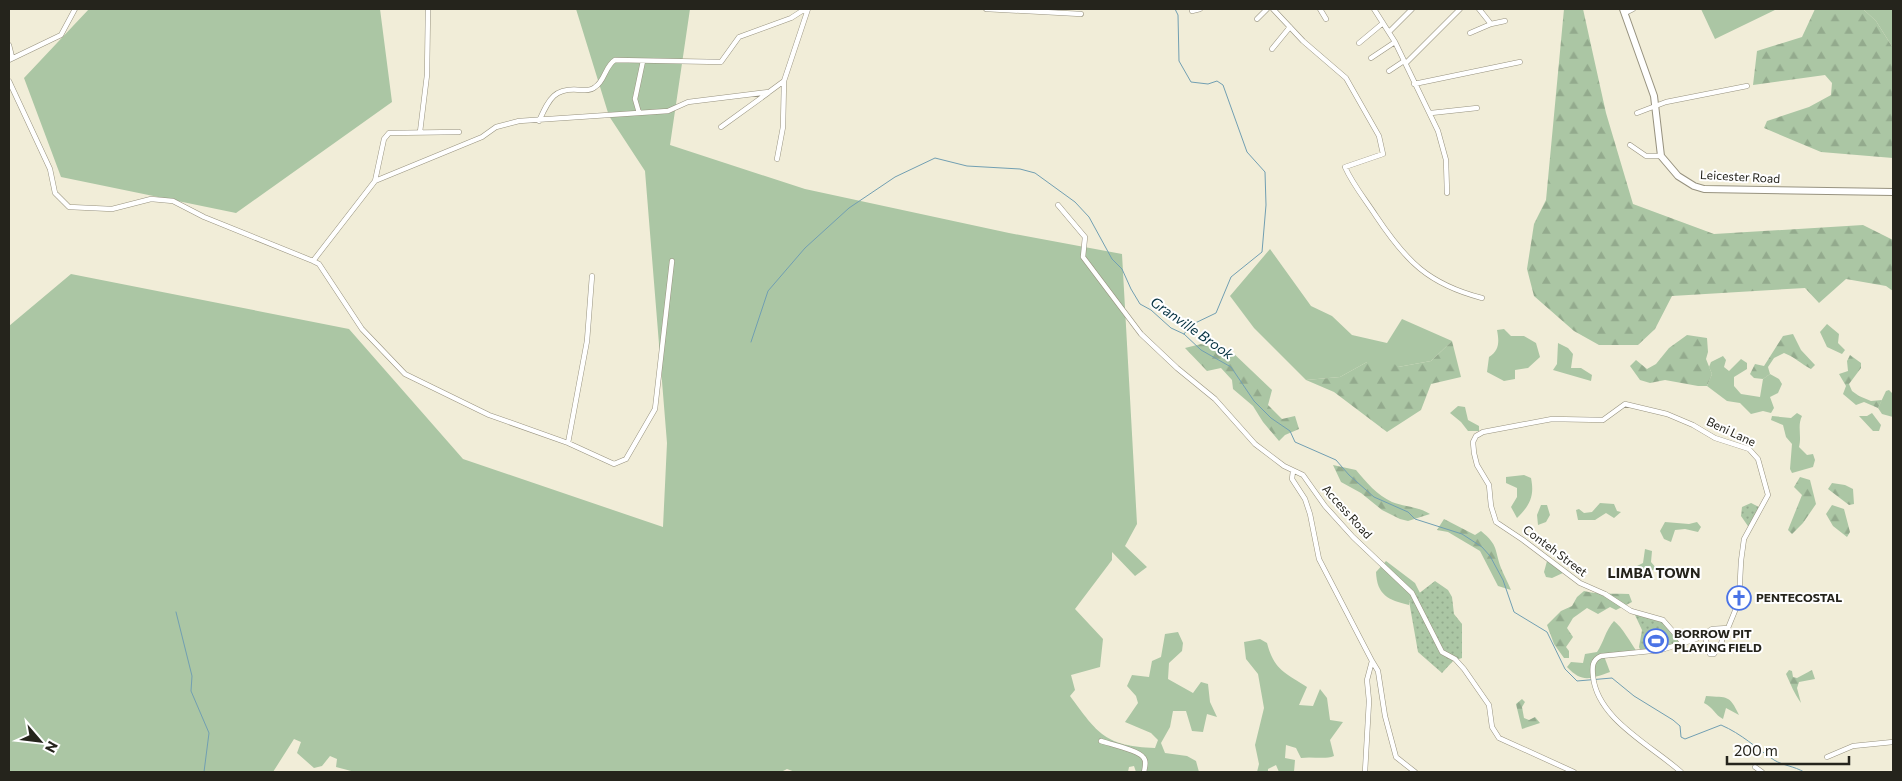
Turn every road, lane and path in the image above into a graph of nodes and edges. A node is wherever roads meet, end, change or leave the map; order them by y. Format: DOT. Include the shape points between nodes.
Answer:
graph roads {
  1 [pos="75,9"];
  2 [pos="428,9"];
  3 [pos="806,9"];
  4 [pos="986,9"];
  5 [pos="1200,9"];
  6 [pos="1267,9"];
  7 [pos="1272,9"];
  8 [pos="1320,9"];
  9 [pos="1374,9"];
  10 [pos="1412,9"];
  11 [pos="1460,9"];
  12 [pos="1479,9"];
  13 [pos="1633,9"];
  14 [pos="1192,11"];
  15 [pos="1624,11"];
  16 [pos="1081,14"];
  17 [pos="1257,19"];
  18 [pos="1326,19"];
  19 [pos="1505,21"];
  20 [pos="1383,23"];
  21 [pos="1491,24"];
  22 [pos="1290,27"];
  23 [pos="1389,32"];
  24 [pos="1470,33"];
  25 [pos="1395,42"];
  26 [pos="1359,43"];
  27 [pos="9,45"];
  28 [pos="1272,49"];
  29 [pos="10,58"];
  30 [pos="1370,58"];
  31 [pos="643,61"];
  32 [pos="1405,62"];
  33 [pos="1520,62"];
  34 [pos="1389,71"];
  35 [pos="9,81"];
  36 [pos="784,81"];
  37 [pos="1414,84"];
  38 [pos="1747,86"];
  39 [pos="769,92"];
  40 [pos="1655,105"];
  41 [pos="1477,108"];
  42 [pos="1430,112"];
  43 [pos="1638,112"];
  44 [pos="638,113"];
  45 [pos="539,121"];
  46 [pos="722,127"];
  47 [pos="420,132"];
  48 [pos="459,132"];
  49 [pos="1630,146"];
  50 [pos="1661,156"];
  51 [pos="777,159"];
  52 [pos="375,181"];
  53 [pos="1893,192"];
  54 [pos="1447,193"];
  55 [pos="1058,205"];
  56 [pos="313,261"];
  57 [pos="672,261"];
  58 [pos="592,276"];
  59 [pos="1482,298"];
  60 [pos="568,443"];
  61 [pos="1293,471"];
  62 [pos="1489,485"];
  63 [pos="1725,629"];
  64 [pos="1704,634"];
  65 [pos="1684,644"];
  66 [pos="1372,661"];
  67 [pos="1101,741"];
  68 [pos="1893,742"];
  69 [pos="1827,757"];
  70 [pos="1755,767"];
  71 [pos="1144,772"];
  72 [pos="1365,772"];
  73 [pos="1415,772"];
  74 [pos="1574,772"];
  75 [pos="1681,772"];
  76 [pos="1762,772"];
  1 -- 29 [label="street" via="61,34"];
  2 -- 47 [label="street" via="427,75"];
  3 -- 31 [label="street" via="791,18 739,37 722,62"];
  3 -- 36 [label="street"];
  4 -- 16 [label="street"];
  5 -- 14 [label="street"];
  6 -- 17 [label="street"];
  7 -- 22 [label="street"];
  8 -- 18 [label="street"];
  9 -- 20 [label="street"];
  10 -- 23 [label="street"];
  11 -- 32 [label="street"];
  12 -- 21 [label="street"];
  13 -- 15 [label="street"];
  15 -- 40 [label="street"];
  19 -- 21 [label="street"];
  20 -- 23 [label="street"];
  20 -- 26 [label="street"];
  21 -- 24 [label="street"];
  22 -- 28 [label="street"];
  22 -- 59 [label="street" via="1346,78 1379,136 1383,155 1345,167 1390,238 1422,270 1451,288"];
  23 -- 25 [label="street"];
  25 -- 30 [label="street"];
  25 -- 32 [label="street"];
  27 -- 29 [label="street"];
  31 -- 44 [label="street" via="635,100"];
  31 -- 45 [label="street" via="612,61 599,85 592,90 567,88 552,96"];
  32 -- 34 [label="street"];
  32 -- 37 [label="street"];
  33 -- 37 [label="street"];
  35 -- 56 [label="street" via="50,170 54,193 69,207 112,209 151,199 173,201"];
  36 -- 39 [label="street"];
  36 -- 51 [label="street" via="783,127"];
  37 -- 42 [label="street"];
  38 -- 40 [label="street"];
  39 -- 44 [label="street" via="688,102 668,110"];
  39 -- 46 [label="street"];
  40 -- 43 [label="street"];
  40 -- 50 [label="street"];
  41 -- 42 [label="street"];
  42 -- 54 [label="street" via="1443,148"];
  44 -- 45 [label="street"];
  45 -- 52 [label="street" via="520,121 496,127 482,137"];
  47 -- 48 [label="street"];
  47 -- 52 [label="street" via="386,135"];
  49 -- 50 [label="street" via="1646,156"];
  50 -- 53 [label="street, Leicester Road" via="1678,176 1700,188"];
  52 -- 56 [label="street"];
  55 -- 61 [label="street" via="1085,237 1083,257 1141,334 1216,399 1255,444"];
  56 -- 60 [label="street" via="319,264 362,329 405,374 489,415"];
  57 -- 60 [label="street" via="655,409 626,458 614,464"];
  58 -- 60 [label="street" via="587,341"];
  61 -- 66 [label="street, Access Road" via="1292,479 1310,514 1319,559"];
  61 -- 74 [label="street, Access Road" via="1303,475 1353,537 1412,593 1442,652 1464,669 1489,706 1496,734 1505,742"];
  62 -- 63 [label="street, Beni Lane" via="1474,453 1473,442 1479,434 1552,418 1603,420 1620,405 1629,404 1681,419 1715,438 1746,447 1758,458 1768,495 1744,539 1739,601 1730,626"];
  62 -- 65 [label="street, Conteh Street" via="1496,522 1580,583 1631,611 1663,620"];
  63 -- 64 [label="street" via="1712,629"];
  63 -- 64 [label="street, Beni Lane" via="1714,654 1710,654"];
  64 -- 65 [label="street"];
  65 -- 75 [label="street" via="1661,650 1601,656 1594,663 1593,677 1599,700 1612,716"];
  66 -- 72 [label="street" via="1367,680"];
  66 -- 73 [label="street, Access Road" via="1378,670 1396,757"];
  67 -- 71 [label="street" via="1144,757"];
  68 -- 69 [label="street" via="1853,746"];
  70 -- 76 [label="street"];
}
